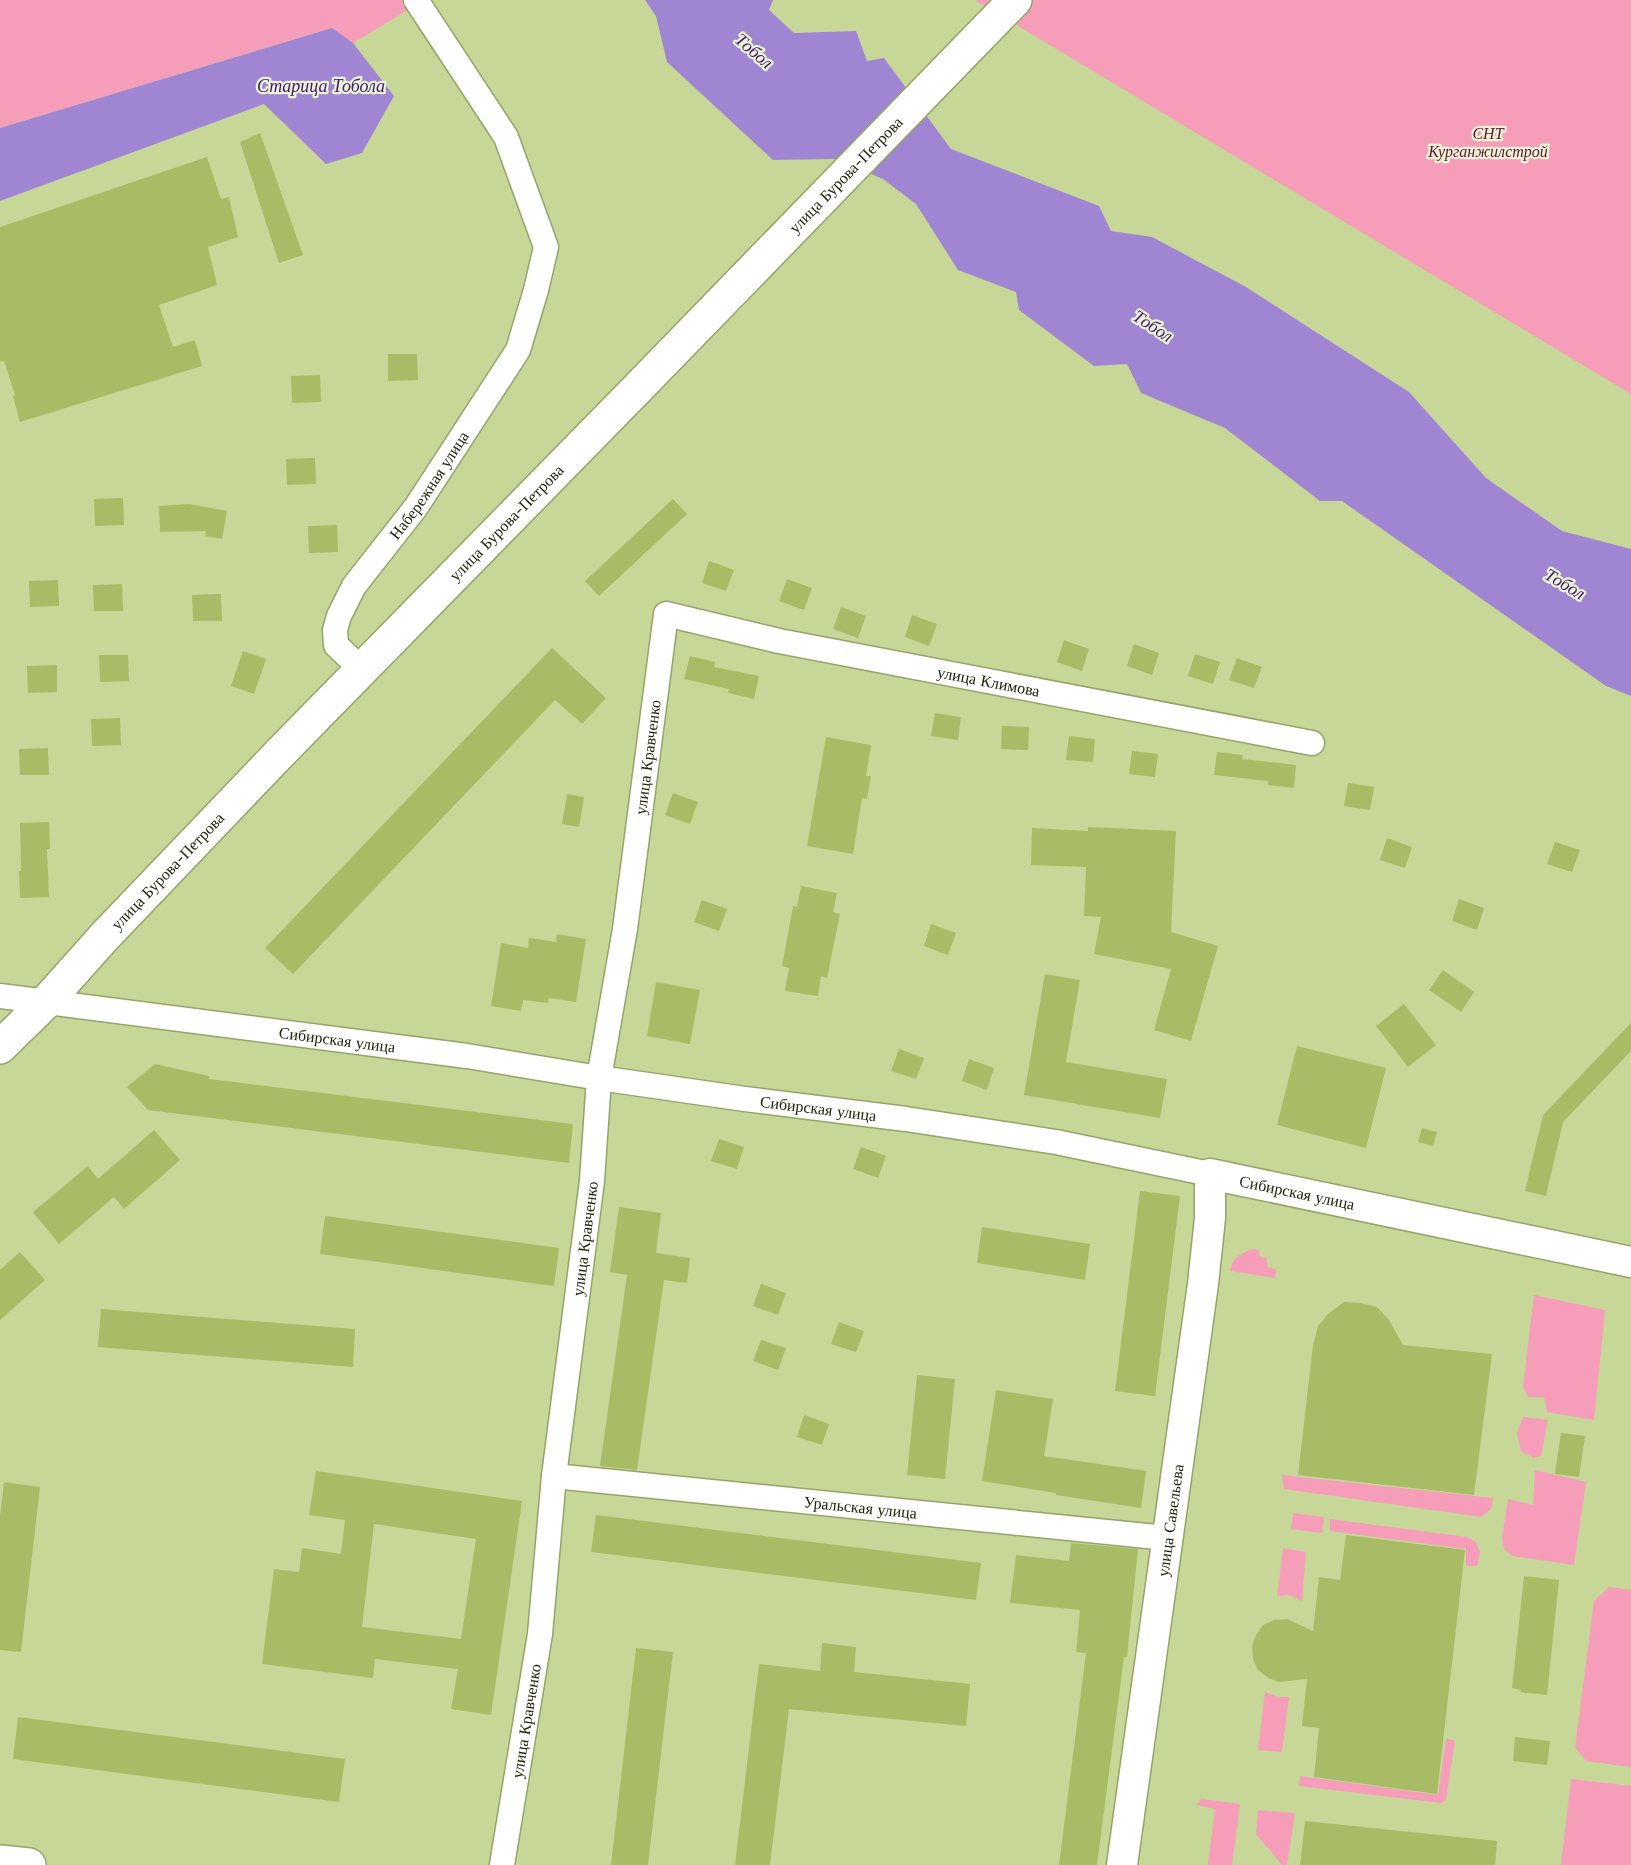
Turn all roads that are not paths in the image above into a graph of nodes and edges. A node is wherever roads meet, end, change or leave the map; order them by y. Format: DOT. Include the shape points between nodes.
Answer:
graph roads {
  1 [pos="416,0"];
  2 [pos="1014,0"];
  3 [pos="666,614"];
  4 [pos="362,670"];
  5 [pos="1312,743"];
  6 [pos="0,996"];
  7 [pos="46,1002"];
  8 [pos="0,1047"];
  9 [pos="599,1078"];
  10 [pos="1210,1174"];
  11 [pos="1631,1262"];
  12 [pos="554,1476"];
  13 [pos="1167,1538"];
  14 [pos="0,1862"];
  15 [pos="29,1865"];
  16 [pos="502,1865"];
  17 [pos="1122,1865"];
  1 -- 4 [label="street, Набережная улица" via="506,137 546,247 518,350 416,507 354,586 339,616 336,645"];
  2 -- 4 [label="main road, улица Бурова-Петрова"];
  3 -- 5 [label="street, улица Климова" via="779,641"];
  3 -- 9 [label="street, улица Кравченко" via="625,929"];
  4 -- 7 [label="main road, улица Бурова-Петрова"];
  6 -- 7 [label="street, Сибирская улица"];
  7 -- 8 [label="main road, улица Бурова-Петрова"];
  7 -- 9 [label="street, Сибирская улица" via="467,1056"];
  9 -- 10 [label="street, Сибирская улица" via="1021,1137"];
  9 -- 12 [label="street, улица Кравченко" via="592,1181"];
  10 -- 11 [label="street, Сибирская улица"];
  10 -- 13 [label="street, улица Савельева" via="1203,1284"];
  12 -- 13 [label="street, Уральская улица"];
  12 -- 16 [label="street, улица Кравченко" via="541,1624"];
  13 -- 17 [label="street, улица Савельева"];
  14 -- 15 [label="main road"];
}
